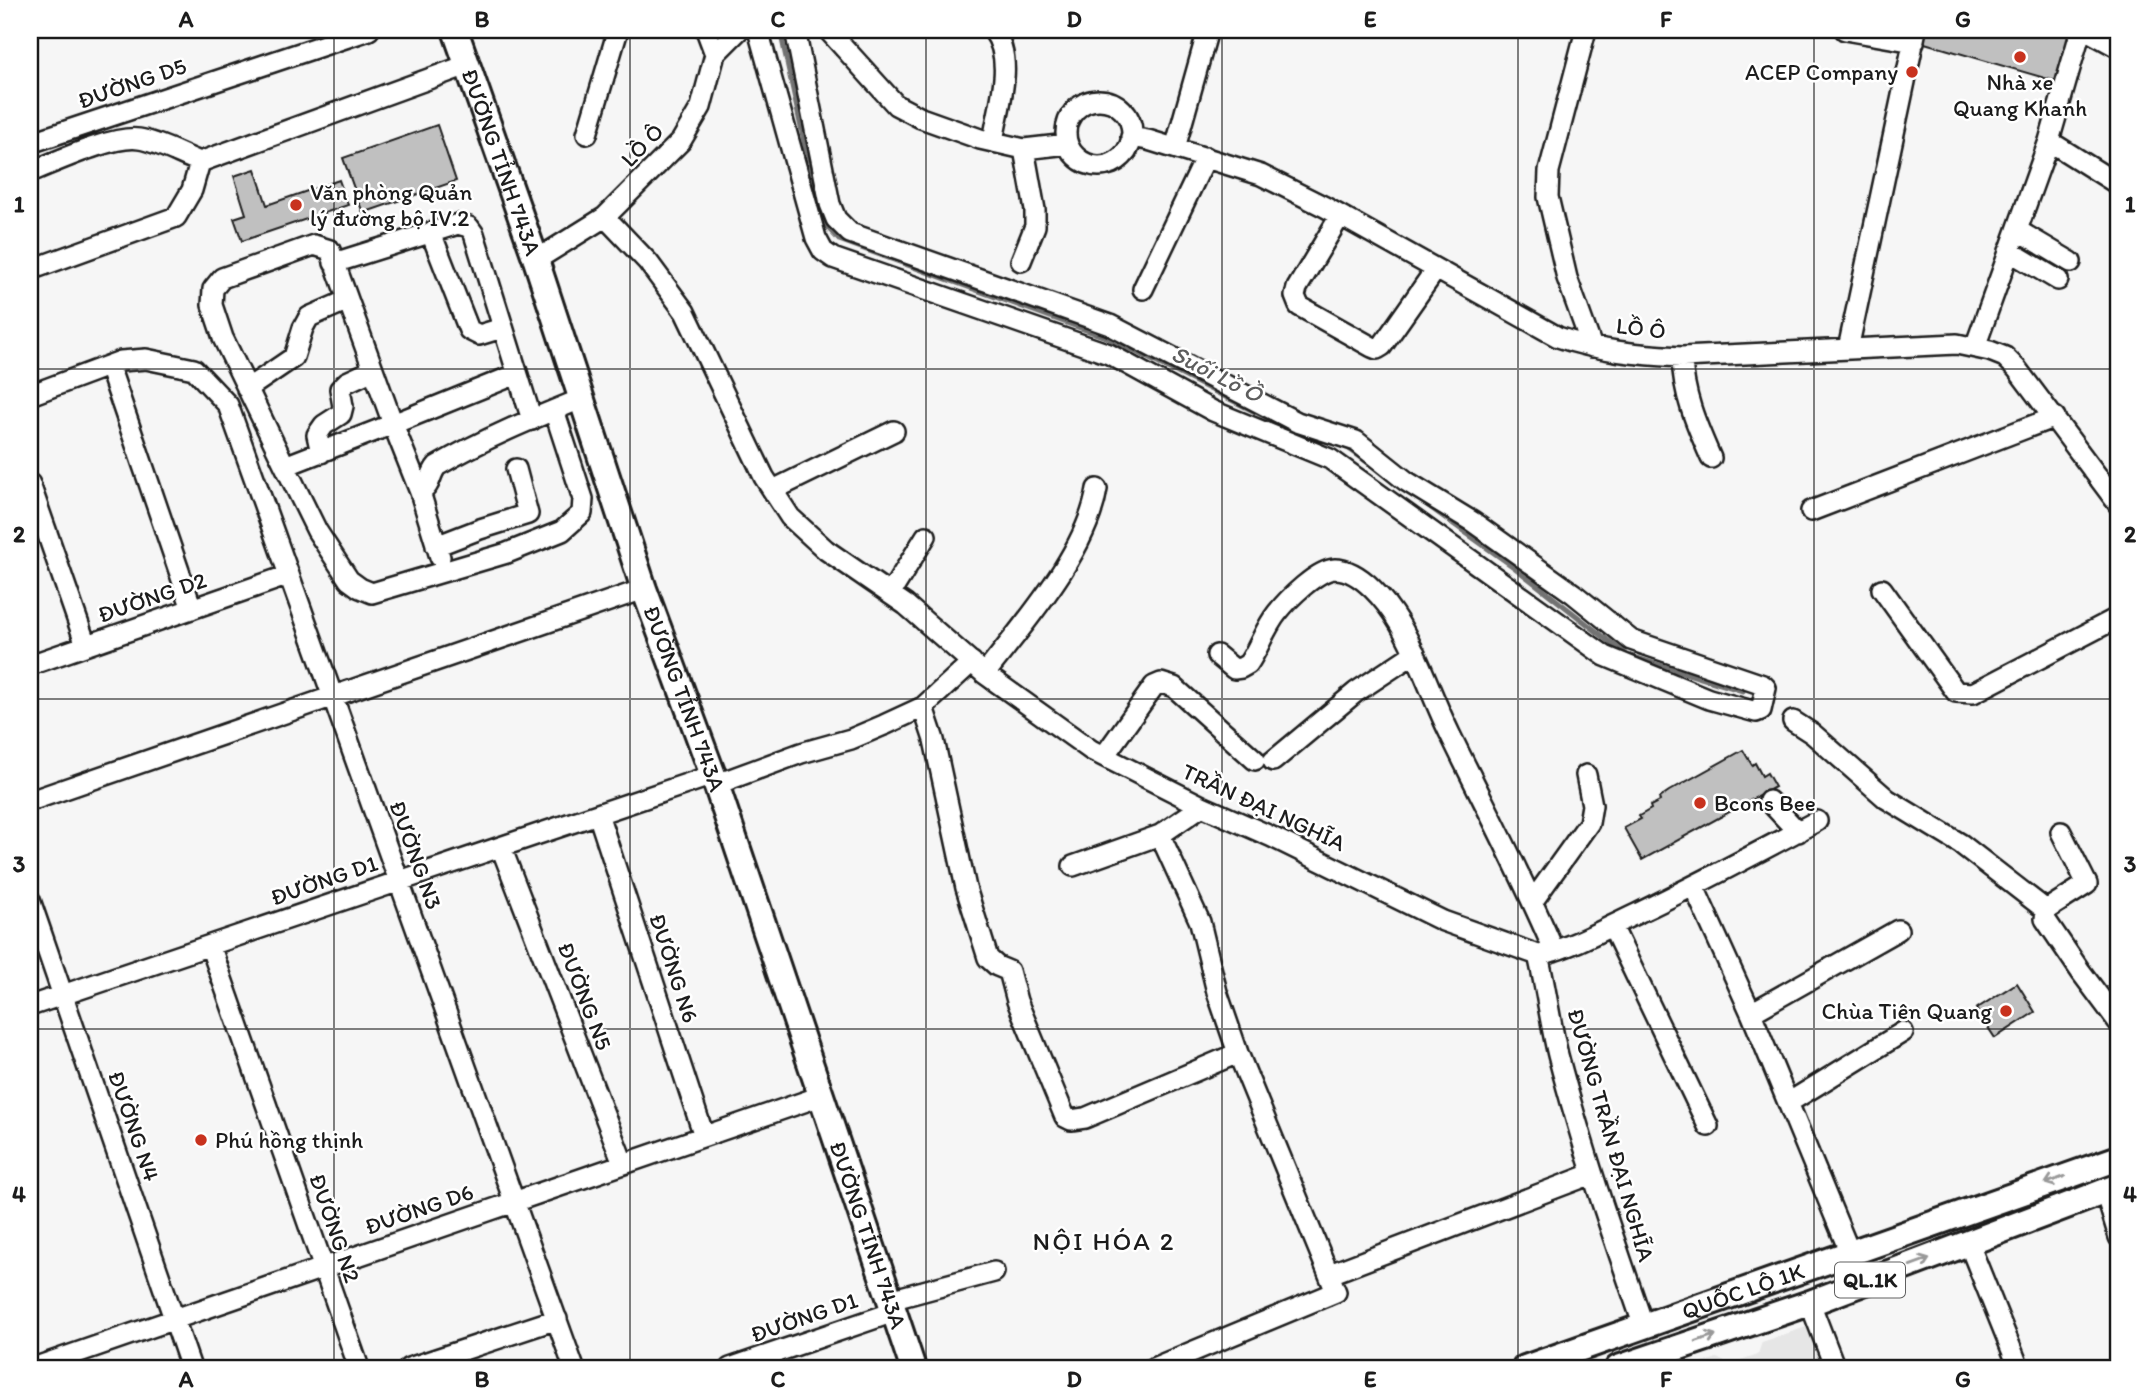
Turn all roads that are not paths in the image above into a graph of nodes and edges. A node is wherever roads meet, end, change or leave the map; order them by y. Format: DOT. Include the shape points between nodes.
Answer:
graph roads {
  1 [pos="369,30"];
  2 [pos="455,30"];
  3 [pos="618,30"];
  4 [pos="706,30"];
  5 [pos="739,30"];
  6 [pos="758,30"];
  7 [pos="795,30"];
  8 [pos="828,30"];
  9 [pos="993,30"];
  10 [pos="1208,30"];
  11 [pos="1586,30"];
  12 [pos="1845,30"];
  13 [pos="2083,30"];
  14 [pos="1915,36"];
  15 [pos="2119,48"];
  16 [pos="715,54"];
  17 [pos="467,65"];
  18 [pos="587,134"];
  19 [pos="1131,137"];
  20 [pos="2049,141"];
  21 [pos="993,142"];
  22 [pos="30,144"];
  23 [pos="1069,145"];
  24 [pos="1175,148"];
  25 [pos="1024,149"];
  26 [pos="1206,157"];
  27 [pos="200,162"];
  28 [pos="30,172"];
  29 [pos="2119,185"];
  30 [pos="605,216"];
  31 [pos="1340,216"];
  32 [pos="2017,230"];
  33 [pos="431,233"];
  34 [pos="2009,251"];
  35 [pos="536,260"];
  36 [pos="1021,261"];
  37 [pos="2071,262"];
  38 [pos="334,263"];
  39 [pos="1436,269"];
  40 [pos="30,270"];
  41 [pos="2058,279"];
  42 [pos="1143,289"];
  43 [pos="348,300"];
  44 [pos="502,328"];
  45 [pos="1592,347"];
  46 [pos="1975,348"];
  47 [pos="1848,349"];
  48 [pos="1682,357"];
  49 [pos="109,366"];
  50 [pos="373,370"];
  51 [pos="517,374"];
  52 [pos="247,389"];
  53 [pos="30,395"];
  54 [pos="581,398"];
  55 [pos="554,410"];
  56 [pos="2055,417"];
  57 [pos="532,420"];
  58 [pos="393,424"];
  59 [pos="894,431"];
  60 [pos="321,453"];
  61 [pos="1711,458"];
  62 [pos="285,466"];
  63 [pos="516,469"];
  64 [pos="30,484"];
  65 [pos="1097,489"];
  66 [pos="773,490"];
  67 [pos="420,492"];
  68 [pos="2119,505"];
  69 [pos="1811,511"];
  70 [pos="528,514"];
  71 [pos="1456,529"];
  72 [pos="926,536"];
  73 [pos="534,541"];
  74 [pos="436,546"];
  75 [pos="445,572"];
  76 [pos="289,575"];
  77 [pos="644,589"];
  78 [pos="1881,589"];
  79 [pos="890,594"];
  80 [pos="192,609"];
  81 [pos="2119,617"];
  82 [pos="86,645"];
  83 [pos="1415,653"];
  84 [pos="1217,655"];
  85 [pos="30,665"];
  86 [pos="979,668"];
  87 [pos="333,696"];
  88 [pos="923,707"];
  89 [pos="1793,721"];
  90 [pos="1104,756"];
  91 [pos="1586,775"];
  92 [pos="715,780"];
  93 [pos="30,801"];
  94 [pos="1769,801"];
  95 [pos="1202,806"];
  96 [pos="598,814"];
  97 [pos="1817,821"];
  98 [pos="1798,832"];
  99 [pos="2061,832"];
  100 [pos="1160,835"];
  101 [pos="501,847"];
  102 [pos="1073,866"];
  103 [pos="399,881"];
  104 [pos="1694,887"];
  105 [pos="30,900"];
  106 [pos="1533,901"];
  107 [pos="2046,910"];
  108 [pos="1612,926"];
  109 [pos="1898,930"];
  110 [pos="210,945"];
  111 [pos="1546,953"];
  112 [pos="63,995"];
  113 [pos="30,1006"];
  114 [pos="1751,1013"];
  115 [pos="2119,1023"];
  116 [pos="1903,1032"];
  117 [pos="1238,1053"];
  118 [pos="821,1096"];
  119 [pos="1788,1103"];
  120 [pos="1708,1126"];
  121 [pos="704,1136"];
  122 [pos="2119,1158"];
  123 [pos="623,1163"];
  124 [pos="1592,1174"];
  125 [pos="2112,1188"];
  126 [pos="514,1202"];
  127 [pos="2119,1237"];
  128 [pos="1969,1244"];
  129 [pos="1850,1253"];
  130 [pos="323,1268"];
  131 [pos="994,1272"];
  132 [pos="1333,1283"];
  133 [pos="1810,1303"];
  134 [pos="892,1306"];
  135 [pos="557,1319"];
  136 [pos="174,1320"];
  137 [pos="1644,1327"];
  138 [pos="30,1362"];
  139 [pos="770,1362"];
  140 [pos="33,1368"];
  141 [pos="191,1368"];
  142 [pos="359,1368"];
  143 [pos="409,1368"];
  144 [pos="574,1368"];
  145 [pos="730,1368"];
  146 [pos="913,1368"];
  147 [pos="1153,1368"];
  148 [pos="1525,1368"];
  149 [pos="1618,1368"];
  150 [pos="1835,1368"];
  151 [pos="2019,1368"];
  1 -- 22 [label="street, ĐƯỜNG D5"];
  2 -- 17 [label="main road, ĐƯỜNG TỈNH 743A"];
  3 -- 18 [label="street"];
  4 -- 16 [label="street"];
  5 -- 16 [label="street"];
  6 -- 71 [label="street" via="816,238 832,258 1109,354 1213,411 1330,459"];
  7 -- 71 [label="street" via="830,204 849,233 1110,325 1297,422 1356,441"];
  8 -- 21 [label="street" via="896,105"];
  9 -- 21 [label="street" via="1005,66"];
  10 -- 24 [label="street"];
  11 -- 45 [label="street" via="1549,171 1548,197 1567,278"];
  12 -- 14 [label="street"];
  13 -- 15 [label="street"];
  13 -- 20 [label="street"];
  14 -- 47 [label="street"];
  16 -- 30 [label="street, LỒ Ô" via="701,107 681,141"];
  17 -- 27 [label="street"];
  17 -- 35 [label="main road, ĐƯỜNG TỈNH 743A"];
  19 -- 23 [label="street" via="1125,153 1107,165 1086,163"];
  19 -- 23 [label="street" via="1124,113 1096,100 1076,109 1070,118 1066,128"];
  19 -- 24 [label="street, LỒ Ô"];
  20 -- 29 [label="street"];
  20 -- 32 [label="street"];
  21 -- 25 [label="street"];
  23 -- 25 [label="street"];
  24 -- 26 [label="street, LỒ Ô"];
  25 -- 36 [label="street" via="1035,226"];
  26 -- 31 [label="street, LỒ Ô" via="1261,175"];
  26 -- 42 [label="street"];
  27 -- 28 [label="street" via="129,138"];
  27 -- 40 [label="street" via="192,190 176,217"];
  30 -- 35 [label="street, LỒ Ô"];
  30 -- 66 [label="street, TRẦN ĐẠI NGHĨA" via="648,262 685,312"];
  31 -- 39 [label="street, LỒ Ô"];
  31 -- 39 [label="street" via="1295,296 1300,306 1372,347 1382,346"];
  32 -- 34 [label="street"];
  32 -- 37 [label="street"];
  33 -- 38 [label="street"];
  33 -- 44 [label="street" via="469,330 479,335"];
  33 -- 44 [label="street" via="458,224 469,227"];
  34 -- 41 [label="street"];
  34 -- 46 [label="street"];
  35 -- 54 [label="main road, ĐƯỜNG TỈNH 743A"];
  38 -- 43 [label="street"];
  38 -- 52 [label="street" via="330,250 314,246 222,278 213,289 212,305 223,338"];
  39 -- 45 [label="street, LỒ Ô" via="1558,337"];
  43 -- 50 [label="street"];
  43 -- 52 [label="street" via="309,317 294,356"];
  44 -- 51 [label="street"];
  45 -- 48 [label="street, LỒ Ô"];
  46 -- 47 [label="street, LỒ Ô" via="1956,344"];
  46 -- 56 [label="street, LỒ Ô" via="2004,357"];
  47 -- 48 [label="street, LỒ Ô"];
  48 -- 61 [label="street" via="1689,408"];
  49 -- 53 [label="street"];
  49 -- 76 [label="street, ĐƯỜNG N3" via="146,359 194,369 228,405"];
  49 -- 80 [label="street"];
  50 -- 58 [label="street"];
  50 -- 60 [label="street" via="340,389 341,414 317,435"];
  51 -- 57 [label="street"];
  51 -- 58 [label="street"];
  52 -- 62 [label="street"];
  54 -- 55 [label="street"];
  54 -- 77 [label="main road, ĐƯỜNG TỈNH 743A"];
  55 -- 57 [label="street"];
  55 -- 73 [label="street" via="583,499 582,513 562,531"];
  56 -- 68 [label="street, LỒ Ô"];
  56 -- 69 [label="street"];
  57 -- 67 [label="street" via="474,444 437,467 429,486"];
  58 -- 60 [label="street"];
  58 -- 67 [label="street"];
  59 -- 66 [label="street"];
  60 -- 62 [label="street"];
  62 -- 75 [label="street" via="317,531 360,589 372,593"];
  63 -- 70 [label="street"];
  64 -- 82 [label="street"];
  65 -- 86 [label="street" via="1087,527 1074,551 1025,623"];
  66 -- 79 [label="street, TRẦN ĐẠI NGHĨA" via="790,517 826,550"];
  67 -- 74 [label="street"];
  70 -- 73 [label="street"];
  70 -- 74 [label="street"];
  71 -- 71 [label="street" via="1574,594 1631,640 1763,685 1761,710 1709,699 1605,656"];
  72 -- 79 [label="street"];
  73 -- 75 [label="street"];
  74 -- 75 [label="street"];
  76 -- 80 [label="street, ĐƯỜNG D2"];
  76 -- 87 [label="street, ĐƯỜNG N3"];
  77 -- 87 [label="street"];
  77 -- 92 [label="main road, ĐƯỜNG TỈNH 743A"];
  78 -- 81 [label="street" via="1956,692 1973,693"];
  79 -- 86 [label="street, TRẦN ĐẠI NGHĨA"];
  80 -- 82 [label="street, ĐƯỜNG D2"];
  82 -- 85 [label="street, ĐƯỜNG D2"];
  83 -- 84 [label="street, ĐƯỜNG TRẦN ĐẠI NGHĨA" via="1377,595 1362,580 1335,569 1320,573 1277,613 1248,664 1234,668"];
  83 -- 90 [label="street" via="1264,760 1174,687 1161,682"];
  83 -- 106 [label="street, ĐƯỜNG TRẦN ĐẠI NGHĨA"];
  86 -- 88 [label="street"];
  86 -- 90 [label="street, TRẦN ĐẠI NGHĨA" via="1048,721"];
  87 -- 93 [label="street"];
  87 -- 103 [label="street, ĐƯỜNG N3"];
  88 -- 92 [label="street" via="851,739"];
  88 -- 117 [label="street" via="966,888 988,958 1009,971 1065,1117 1085,1118"];
  89 -- 107 [label="street" via="1887,799 1961,844"];
  90 -- 95 [label="street, TRẦN ĐẠI NGHĨA"];
  91 -- 106 [label="street" via="1592,805 1589,823"];
  92 -- 96 [label="street, ĐƯỜNG D1"];
  92 -- 118 [label="main road, ĐƯỜNG TỈNH 743A"];
  94 -- 98 [label="street"];
  95 -- 100 [label="street"];
  95 -- 111 [label="street, TRẦN ĐẠI NGHĨA" via="1443,920"];
  96 -- 101 [label="street, ĐƯỜNG D1"];
  96 -- 121 [label="street, ĐƯỜNG N6"];
  97 -- 98 [label="street"];
  98 -- 104 [label="street"];
  99 -- 107 [label="street" via="2087,884"];
  100 -- 102 [label="street"];
  100 -- 117 [label="street" via="1200,922"];
  101 -- 103 [label="street, ĐƯỜNG D1"];
  101 -- 123 [label="street, ĐƯỜNG N5"];
  103 -- 110 [label="street, ĐƯỜNG D1"];
  103 -- 126 [label="street, ĐƯỜNG N3"];
  104 -- 108 [label="street"];
  104 -- 114 [label="street"];
  105 -- 112 [label="street, ĐƯỜNG N4"];
  106 -- 111 [label="street, ĐƯỜNG TRẦN ĐẠI NGHĨA"];
  107 -- 115 [label="street" via="2045,919 2055,935"];
  108 -- 111 [label="street"];
  108 -- 120 [label="street"];
  109 -- 114 [label="street"];
  110 -- 112 [label="street, ĐƯỜNG D1"];
  110 -- 130 [label="street, ĐƯỜNG N2"];
  111 -- 124 [label="street, ĐƯỜNG TRẦN ĐẠI NGHĨA" via="1558,1055"];
  112 -- 113 [label="street, ĐƯỜNG D1"];
  112 -- 136 [label="street, ĐƯỜNG N4"];
  114 -- 119 [label="street"];
  116 -- 119 [label="street"];
  117 -- 132 [label="street"];
  118 -- 121 [label="street, ĐƯỜNG D6"];
  118 -- 134 [label="main road, ĐƯỜNG TỈNH 743A"];
  119 -- 129 [label="street"];
  121 -- 123 [label="street, ĐƯỜNG D6"];
  122 -- 129 [label="main road, QUỐC LỘ 1K / QL.1K, one-way"];
  123 -- 126 [label="street, ĐƯỜNG D6"];
  124 -- 132 [label="street"];
  124 -- 137 [label="street, ĐƯỜNG TRẦN ĐẠI NGHĨA"];
  125 -- 127 [label="street"];
  125 -- 128 [label="main road, QUỐC LỘ 1K / QL.1K"];
  126 -- 130 [label="street, ĐƯỜNG D6"];
  126 -- 135 [label="street, ĐƯỜNG N3"];
  133 -- 128 [label="main road, QUỐC LỘ 1K / QL.1K, one-way"];
  128 -- 151 [label="street"];
  129 -- 137 [label="main road, QUỐC LỘ 1K / QL.1K"];
  130 -- 136 [label="street, ĐƯỜNG D6"];
  130 -- 142 [label="street, ĐƯỜNG N2"];
  131 -- 134 [label="street, ĐƯỜNG D1"];
  132 -- 147 [label="street"];
  149 -- 133 [label="main road, QUỐC LỘ 1K / QL.1K, one-way"];
  133 -- 150 [label="street"];
  134 -- 139 [label="street, ĐƯỜNG D1"];
  134 -- 146 [label="main road, ĐƯỜNG TỈNH 743A"];
  135 -- 143 [label="street"];
  135 -- 144 [label="street, ĐƯỜNG N3"];
  136 -- 140 [label="street, ĐƯỜNG D6"];
  136 -- 141 [label="street, ĐƯỜNG N4"];
  137 -- 148 [label="main road, QUỐC LỘ 1K / QL.1K"];
  138 -- 140 [label="street"];
  139 -- 145 [label="street, ĐƯỜNG D1"];
}
